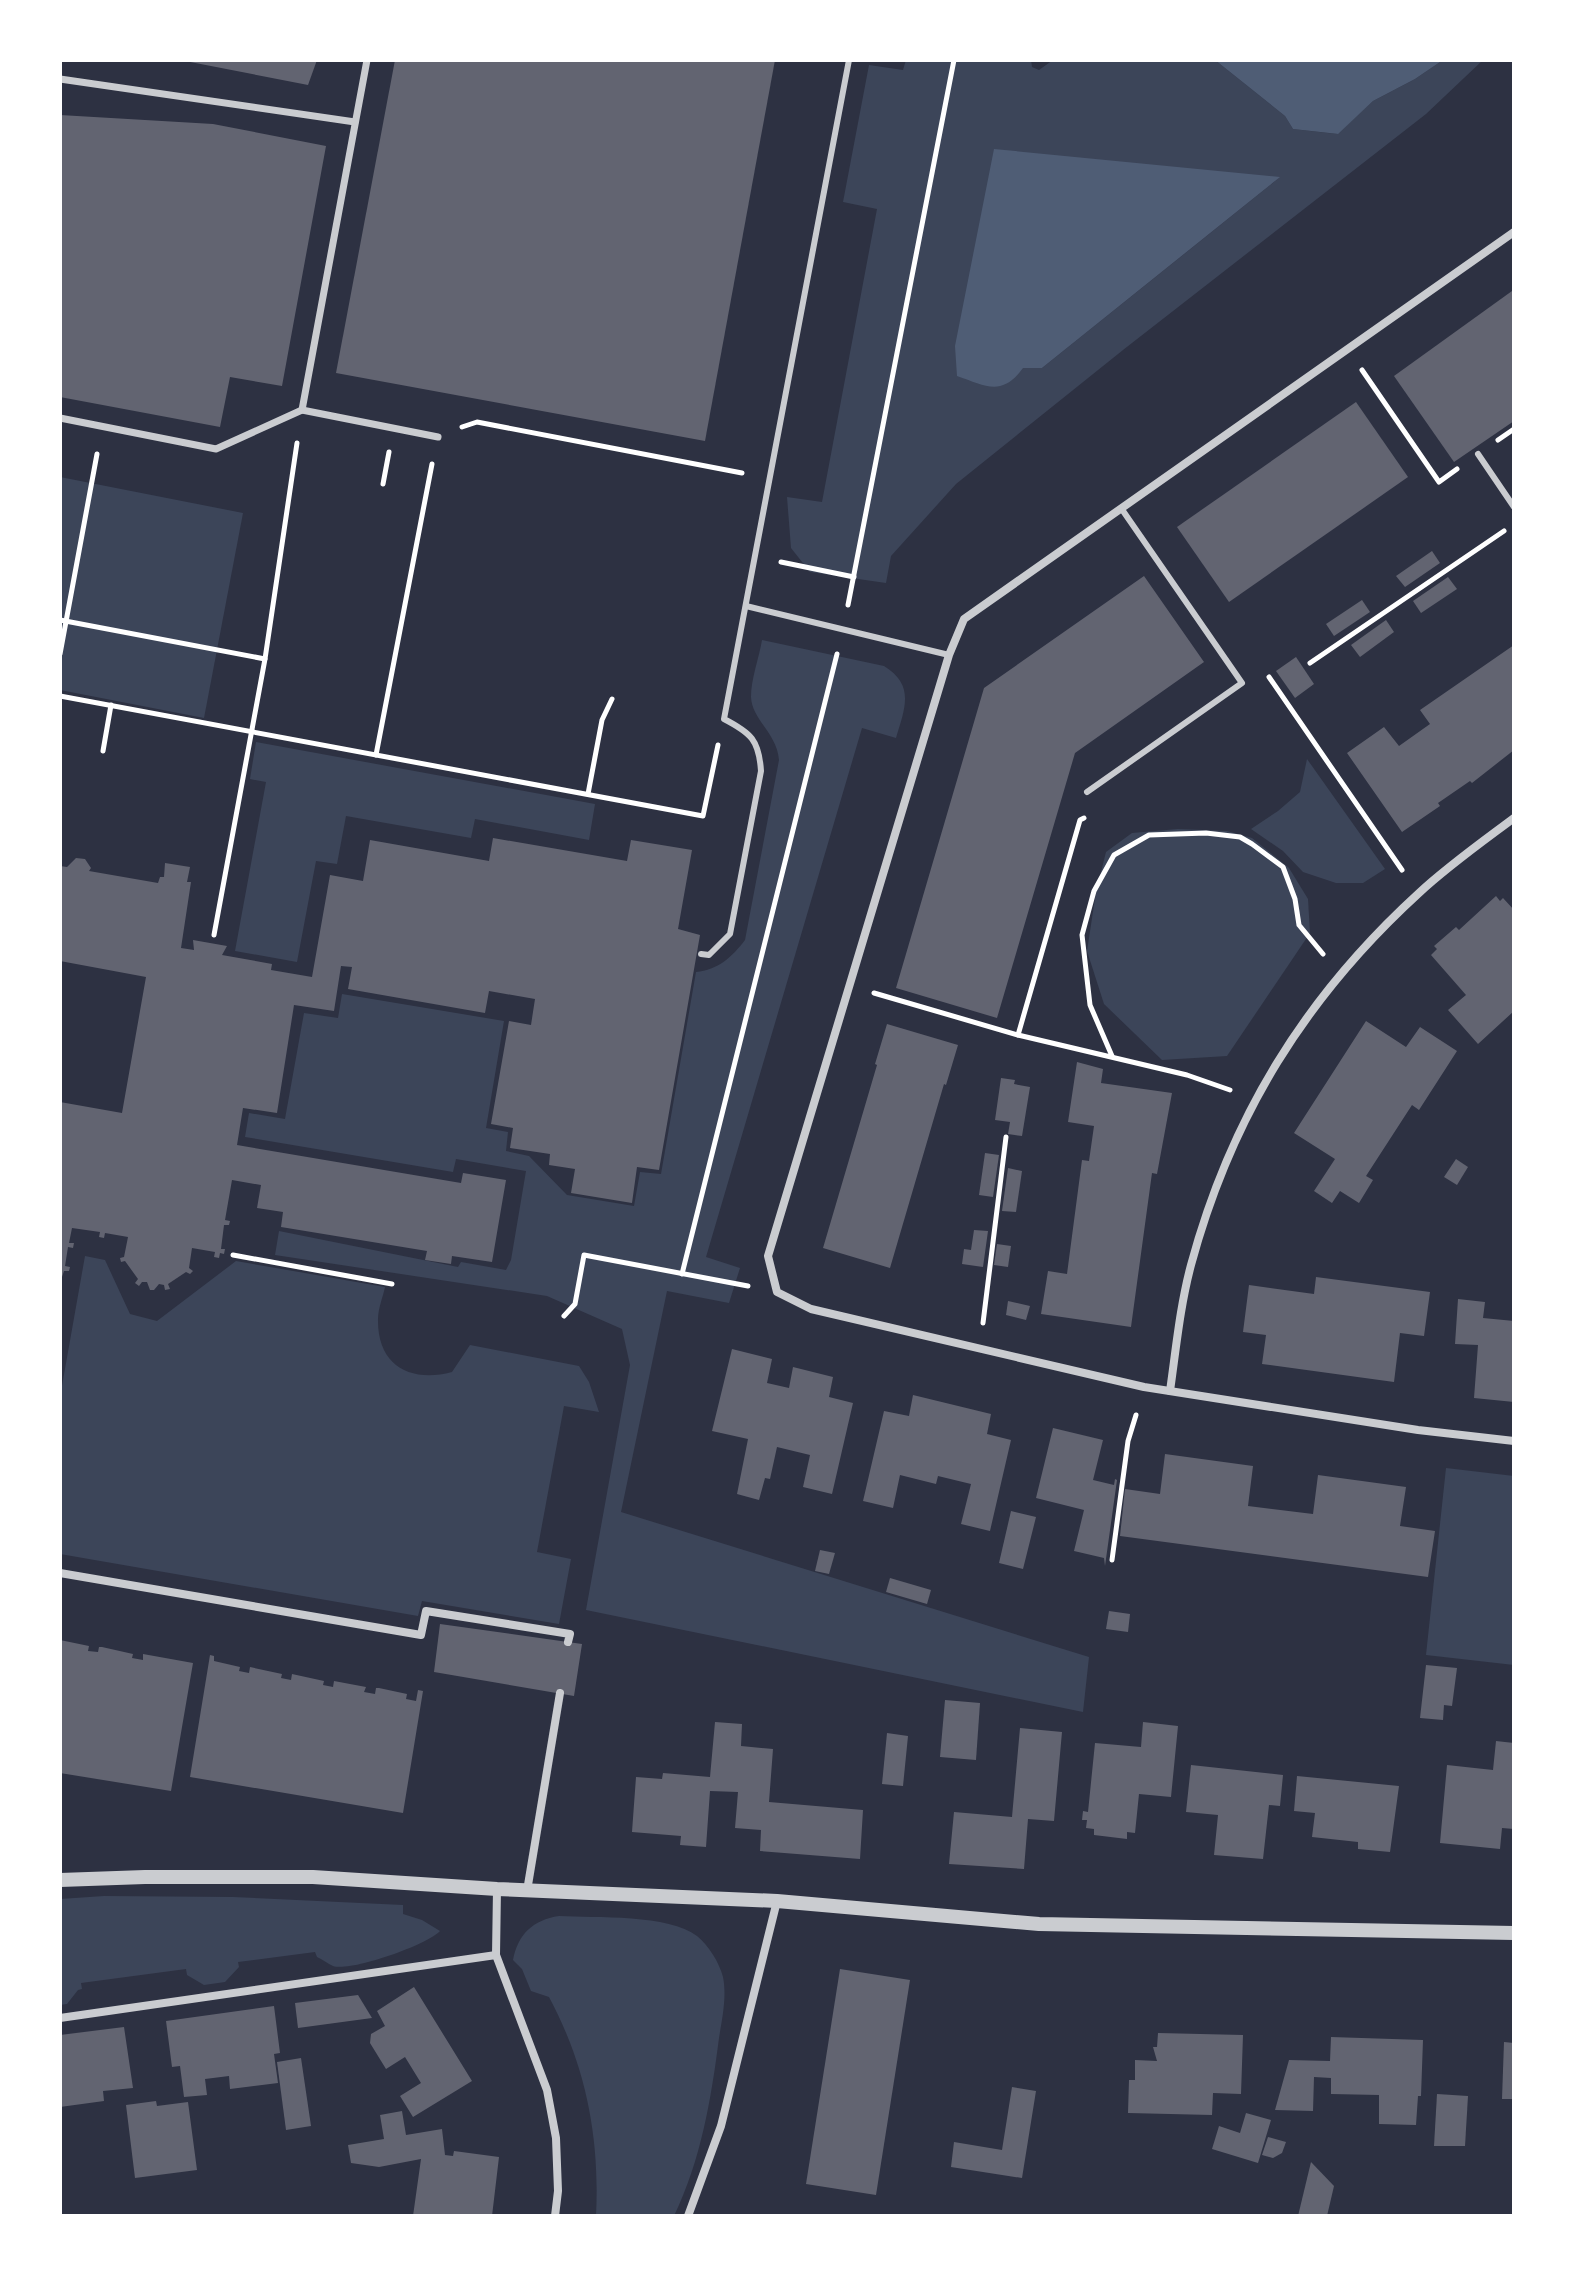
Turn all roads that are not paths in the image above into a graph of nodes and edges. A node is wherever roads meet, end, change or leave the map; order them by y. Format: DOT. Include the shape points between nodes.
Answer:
graph roads {
  1 [pos="367,60"];
  2 [pos="849,60"];
  3 [pos="60,79"];
  4 [pos="355,122"];
  5 [pos="1514,232"];
  6 [pos="302,410"];
  7 [pos="60,418"];
  8 [pos="438,437"];
  9 [pos="1478,454"];
  10 [pos="1514,507"];
  11 [pos="1121,508"];
  12 [pos="746,606"];
  13 [pos="949,655"];
  14 [pos="1087,792"];
  15 [pos="1514,818"];
  16 [pos="701,954"];
  17 [pos="1170,1391"];
  18 [pos="1514,1441"];
  19 [pos="60,1573"];
  20 [pos="569,1638"];
  21 [pos="560,1693"];
  22 [pos="60,1880"];
  23 [pos="497,1889"];
  24 [pos="527,1891"];
  25 [pos="777,1901"];
  26 [pos="1514,1933"];
  27 [pos="496,1955"];
  28 [pos="60,2018"];
  29 [pos="555,2216"];
  30 [pos="688,2216"];
  1 -- 4 [label="street"];
  2 -- 12 [label="lane"];
  3 -- 4 [label="street"];
  4 -- 6 [label="street"];
  5 -- 11 [label="street"];
  6 -- 7 [label="street" via="216,449"];
  6 -- 8 [label="street"];
  9 -- 10 [label="lane"];
  11 -- 13 [label="street" via="964,619"];
  11 -- 14 [label="lane" via="1242,683"];
  12 -- 13 [label="lane"];
  12 -- 16 [label="lane" via="724,719 746,731 759,750 761,771 730,934 709,955"];
  13 -- 17 [label="street" via="768,1256 777,1292 811,1309"];
  15 -- 17 [label="street" via="1418,893 1340,975 1280,1055 1222,1167 1190,1267"];
  17 -- 18 [label="street"];
  19 -- 20 [label="street" via="421,1635 426,1611"];
  21 -- 24 [label="street"];
  22 -- 23 [label="street" via="313,1877"];
  23 -- 24 [label="street"];
  23 -- 27 [label="street"];
  24 -- 25 [label="street"];
  25 -- 26 [label="street" via="1039,1924"];
  25 -- 30 [label="street" via="721,2126"];
  27 -- 28 [label="street"];
  27 -- 29 [label="street" via="547,2090 556,2138"];
}
